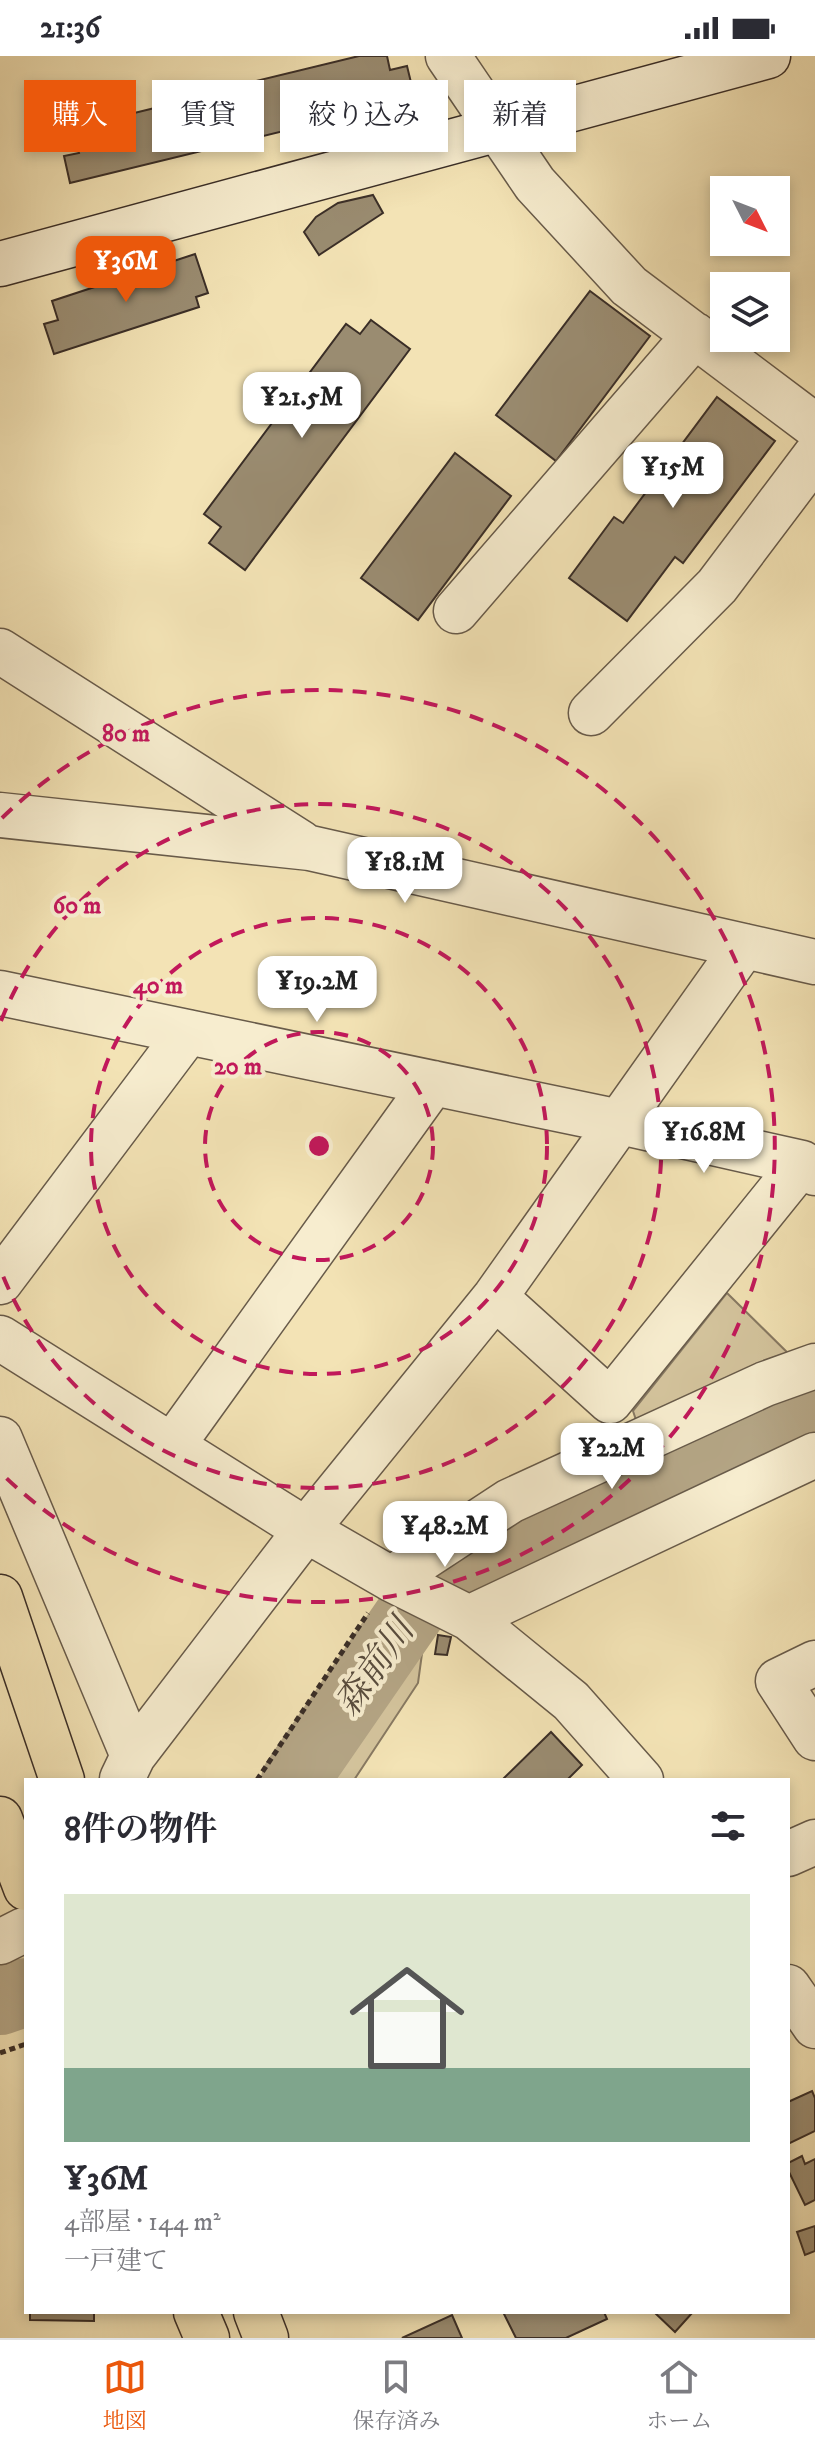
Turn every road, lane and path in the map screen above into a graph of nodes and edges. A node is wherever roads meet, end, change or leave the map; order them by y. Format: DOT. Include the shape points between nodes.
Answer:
graph roads {
  1 [pos="448,56"];
  2 [pos="768,56"];
  3 [pos="464,80"];
  4 [pos="576,108"];
  5 [pos="464,138"];
  6 [pos="513,152"];
  7 [pos="0,264"];
  8 [pos="695,335"];
  9 [pos="815,426"];
  10 [pos="815,456"];
  11 [pos="456,611"];
  12 [pos="0,651"];
  13 [pos="591,713"];
  14 [pos="1,818"];
  15 [pos="310,848"];
  16 [pos="744,946"];
  17 [pos="815,962"];
  18 [pos="0,993"];
  19 [pos="188,1032"];
  20 [pos="433,1083"];
  21 [pos="620,1122"];
  22 [pos="808,1168"];
  23 [pos="0,1282"];
  24 [pos="495,1297"];
  25 [pos="0,1338"];
  26 [pos="815,1366"];
  27 [pos="0,1439"];
  28 [pos="172,1446"];
  29 [pos="815,1455"];
  30 [pos="306,1530"];
  31 [pos="391,1579"];
  32 [pos="0,1597"];
  33 [pos="469,1618"];
  34 [pos="815,1663"];
  35 [pos="815,1738"];
  36 [pos="127,1768"];
  37 [pos="61,1778"];
  38 [pos="258,1778"];
  39 [pos="639,1778"];
  40 [pos="0,1819"];
  41 [pos="815,1842"];
  42 [pos="790,1853"];
  43 [pos="17,1920"];
  44 [pos="790,1990"];
  45 [pos="815,2026"];
  46 [pos="24,2045"];
  47 [pos="0,2053"];
  48 [pos="197,2314"];
  49 [pos="257,2314"];
  50 [pos="207,2338"];
  51 [pos="266,2338"];
  1 -- 3 [label="street"];
  2 -- 4 [label="street"];
  5 -- 7 [label="street"];
  6 -- 8 [label="street" via="535,184 629,286"];
  8 -- 9 [label="street"];
  8 -- 11 [label="street"];
  10 -- 13 [label="street" via="717,586"];
  12 -- 15 [label="street"];
  14 -- 15 [label="street"];
  15 -- 16 [label="street"];
  16 -- 17 [label="street"];
  16 -- 21 [label="street"];
  18 -- 19 [label="street"];
  19 -- 20 [label="street"];
  19 -- 23 [label="street"];
  20 -- 21 [label="street"];
  20 -- 28 [label="street"];
  21 -- 22 [label="street"];
  21 -- 24 [label="street"];
  22 -- 24 [label="street" via="610,1401"];
  24 -- 30 [label="street"];
  25 -- 28 [label="street"];
  26 -- 31 [label="street" via="510,1501"];
  27 -- 36 [label="street"];
  28 -- 30 [label="street"];
  29 -- 33 [label="street"];
  30 -- 31 [label="street"];
  30 -- 36 [label="street"];
  31 -- 33 [label="street"];
  31 -- 38 [label="path"];
  32 -- 37 [label="highway"];
  33 -- 39 [label="street" via="571,1701"];
  34 -- 35 [label="street" via="778,1681"];
  40 -- 43 [label="highway"];
  41 -- 42 [label="street"];
  44 -- 45 [label="street"];
  46 -- 47 [label="path"];
  48 -- 50 [label="highway"];
  49 -- 51 [label="highway"];
}
